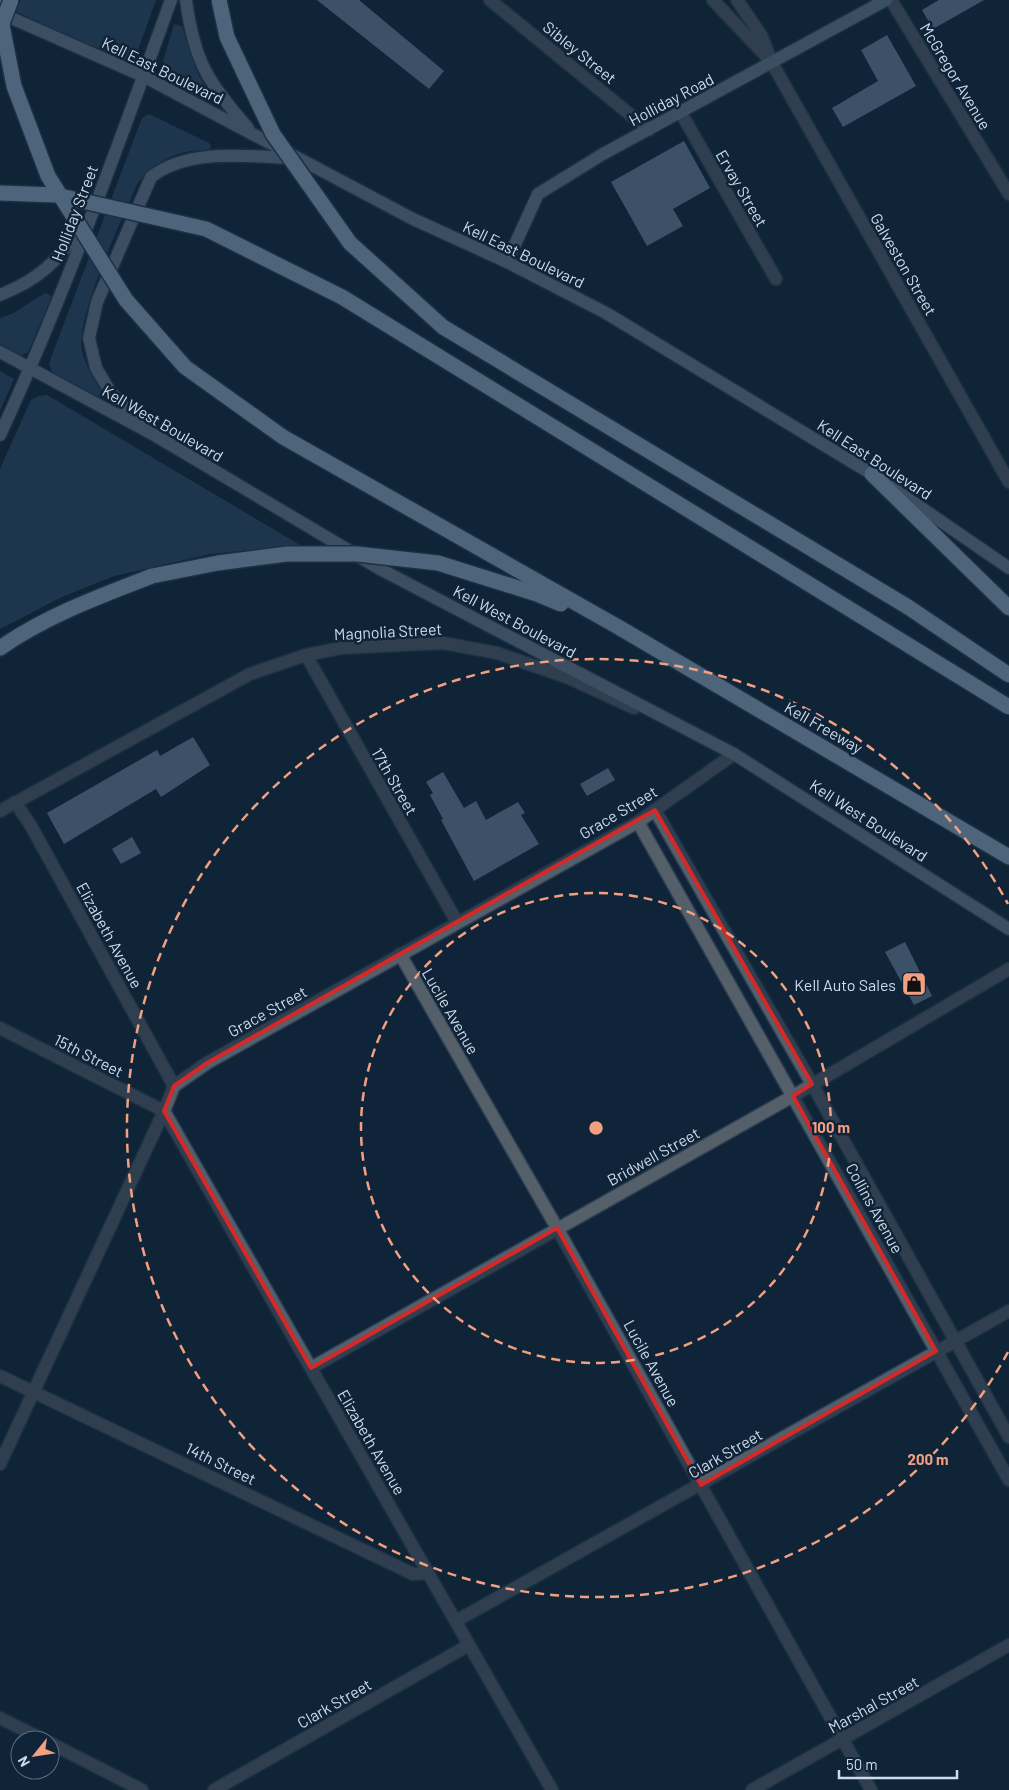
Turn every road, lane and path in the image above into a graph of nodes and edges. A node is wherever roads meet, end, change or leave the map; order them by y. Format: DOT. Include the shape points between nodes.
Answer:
graph roads {
  1 [pos="3,0"];
  2 [pos="11,0"];
  3 [pos="171,0"];
  4 [pos="186,0"];
  5 [pos="219,0"];
  6 [pos="490,0"];
  7 [pos="713,0"];
  8 [pos="737,0"];
  9 [pos="886,0"];
  10 [pos="891,0"];
  11 [pos="0,5"];
  12 [pos="0,14"];
  13 [pos="0,28"];
  14 [pos="772,63"];
  15 [pos="143,76"];
  16 [pos="681,113"];
  17 [pos="649,130"];
  18 [pos="253,134"];
  19 [pos="298,158"];
  20 [pos="0,193"];
  21 [pos="1009,194"];
  22 [pos="92,211"];
  23 [pos="508,262"];
  24 [pos="776,279"];
  25 [pos="0,295"];
  26 [pos="0,352"];
  27 [pos="31,368"];
  28 [pos="0,435"];
  29 [pos="156,436"];
  30 [pos="872,474"];
  31 [pos="1009,482"];
  32 [pos="1009,568"];
  33 [pos="1009,608"];
  34 [pos="620,628"];
  35 [pos="0,648"];
  36 [pos="306,655"];
  37 [pos="1009,675"];
  38 [pos="1009,707"];
  39 [pos="734,754"];
  40 [pos="15,802"];
  41 [pos="655,810"];
  42 [pos="0,811"];
  43 [pos="638,822"];
  44 [pos="1009,857"];
  45 [pos="457,922"];
  46 [pos="1009,929"];
  47 [pos="400,954"];
  48 [pos="1009,969"];
  49 [pos="0,1028"];
  50 [pos="812,1084"];
  51 [pos="174,1086"];
  52 [pos="793,1096"];
  53 [pos="164,1110"];
  54 [pos="558,1228"];
  55 [pos="1009,1311"];
  56 [pos="955,1340"];
  57 [pos="936,1351"];
  58 [pos="311,1368"];
  59 [pos="0,1376"];
  60 [pos="35,1392"];
  61 [pos="1009,1437"];
  62 [pos="0,1464"];
  63 [pos="1009,1480"];
  64 [pos="701,1485"];
  65 [pos="428,1573"];
  66 [pos="456,1621"];
  67 [pos="469,1645"];
  68 [pos="1009,1646"];
  69 [pos="0,1718"];
  70 [pos="24,1730"];
  71 [pos="842,1740"];
  72 [pos="60,1748"];
  73 [pos="217,1789"];
  74 [pos="142,1790"];
  75 [pos="552,1790"];
  76 [pos="752,1790"];
  77 [pos="871,1790"];
  1 -- 11 [label="highway"];
  2 -- 13 [label="highway, bridge"];
  3 -- 15 [label="main road, Holliday Street"];
  4 -- 18 [label="main road" via="198,56 209,80"];
  5 -- 37 [label="highway, bridge" via="227,37 273,134 350,243 443,327 908,607"];
  6 -- 17 [label="street, Sibley Street"];
  7 -- 14 [label="street, Galveston Street"];
  8 -- 14 [label="street, Galveston Street" via="762,35"];
  9 -- 14 [label="main road, Holliday Road"];
  10 -- 21 [label="street, McGregor Avenue"];
  12 -- 15 [label="main road, Kell East Boulevard"];
  12 -- 34 [label="highway, bridge" via="14,86 48,176 126,300 184,367 283,437"];
  14 -- 16 [label="main road, Holliday Road"];
  14 -- 31 [label="street, Galveston Street"];
  15 -- 18 [label="main road, Kell East Boulevard"];
  15 -- 22 [label="main road, Holliday Street"];
  16 -- 17 [label="main road, Holliday Road"];
  16 -- 24 [label="street, Ervay Street"];
  17 -- 23 [label="main road, Holliday Road" via="538,194"];
  18 -- 19 [label="main road, Kell East Boulevard"];
  19 -- 23 [label="main road, Kell East Boulevard" via="413,218"];
  19 -- 29 [label="main road" via="192,159 161,169 151,176 97,302 89,338 96,368 110,393"];
  20 -- 38 [label="highway, bridge" via="56,195 206,229 342,297"];
  22 -- 25 [label="main road" via="60,257 38,275"];
  22 -- 27 [label="main road, Holliday Street"];
  23 -- 30 [label="main road, Kell East Boulevard" via="606,313"];
  26 -- 27 [label="main road, Kell West Boulevard"];
  27 -- 28 [label="main road, Holliday Street"];
  27 -- 29 [label="main road, Kell West Boulevard"];
  29 -- 39 [label="main road, Kell West Boulevard" via="380,569"];
  30 -- 32 [label="main road, Kell East Boulevard"];
  30 -- 33 [label="highway"];
  34 -- 35 [label="highway, bridge" via="537,594 438,563 358,554 287,554 152,576 92,599 24,631"];
  34 -- 44 [label="highway, Kell Freeway"];
  36 -- 39 [label="street, Magnolia Street" via="341,648 443,643 497,653 569,678"];
  36 -- 40 [label="street, Magnolia Street" via="250,674"];
  36 -- 45 [label="street, 17th Street"];
  39 -- 41 [label="street, Grace Street"];
  39 -- 46 [label="main road, Kell West Boulevard"];
  40 -- 42 [label="street, Magnolia Street"];
  40 -- 51 [label="street, Elizabeth Avenue"];
  41 -- 43 [label="street, Grace Street"];
  41 -- 50 [label="street, Collins Avenue"];
  43 -- 45 [label="street, Grace Street"];
  43 -- 52 [label="street, Collins Avenue"];
  45 -- 47 [label="street, Grace Street"];
  47 -- 51 [label="street, Grace Street" via="224,1053"];
  47 -- 54 [label="street, Lucile Avenue"];
  48 -- 50 [label="street, Bridwell Street"];
  49 -- 53 [label="street, 15th Street"];
  50 -- 52 [label="street, Bridwell Street"];
  50 -- 56 [label="street, Collins Avenue"];
  51 -- 53 [label="street"];
  52 -- 54 [label="street, Bridwell Street"];
  52 -- 57 [label="street, Collins Avenue"];
  53 -- 58 [label="street, Elizabeth Avenue"];
  53 -- 60 [label="street"];
  54 -- 58 [label="street, Bridwell Street"];
  54 -- 64 [label="street, Lucile Avenue"];
  55 -- 56 [label="street, Clark Street"];
  56 -- 57 [label="street, Clark Street"];
  56 -- 61 [label="street, Collins Avenue"];
  57 -- 63 [label="street, Collins Avenue"];
  57 -- 64 [label="street, Clark Street"];
  58 -- 65 [label="street, Elizabeth Avenue"];
  59 -- 60 [label="street, 14th Street"];
  60 -- 62 [label="street"];
  60 -- 65 [label="street, 14th Street" via="413,1574"];
  64 -- 66 [label="street, Clark Street"];
  64 -- 71 [label="street, Lucile Avenue"];
  65 -- 66 [label="street, Elizabeth Avenue"];
  66 -- 67 [label="street, Elizabeth Avenue"];
  67 -- 73 [label="street, Clark Street"];
  67 -- 75 [label="street, Elizabeth Avenue"];
  68 -- 71 [label="street, Marshal Street"];
  69 -- 70 [label="street"];
  71 -- 76 [label="street, Marshal Street"];
  71 -- 77 [label="street, Lucile Avenue"];
  72 -- 74 [label="street"];
}
